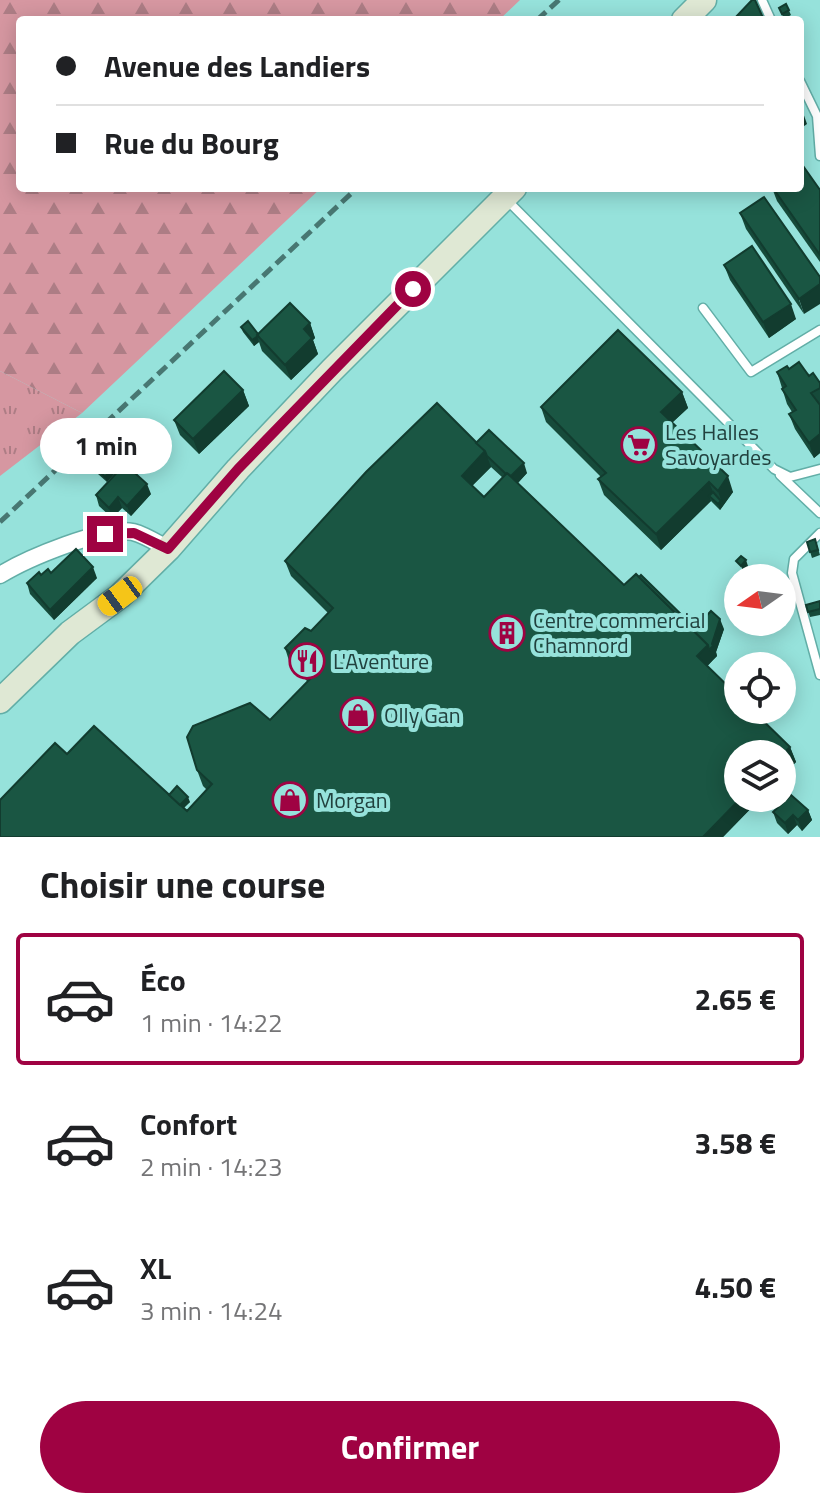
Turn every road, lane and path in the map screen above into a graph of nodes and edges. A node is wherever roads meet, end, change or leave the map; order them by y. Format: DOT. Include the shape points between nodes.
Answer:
graph roads {
  1 [pos="704,0"];
  2 [pos="688,16"];
  3 [pos="804,89"];
  4 [pos="820,156"];
  5 [pos="509,193"];
  6 [pos="703,308"];
  7 [pos="820,330"];
  8 [pos="774,469"];
  9 [pos="820,469"];
  10 [pos="820,513"];
  11 [pos="820,533"];
  12 [pos="168,549"];
  13 [pos="0,575"];
  14 [pos="820,675"];
  15 [pos="0,701"];
  1 -- 2 [label="main road"];
  3 -- 4 [label="lane" via="817,116"];
  5 -- 8 [label="lane"];
  5 -- 12 [label="main road" via="322,381"];
  6 -- 7 [label="lane" via="751,372"];
  8 -- 9 [label="lane" via="790,477"];
  8 -- 10 [label="lane"];
  11 -- 14 [label="lane" via="794,559 792,573"];
  12 -- 13 [label="street" via="134,533 105,534 50,551"];
  12 -- 15 [label="main road"];
}
